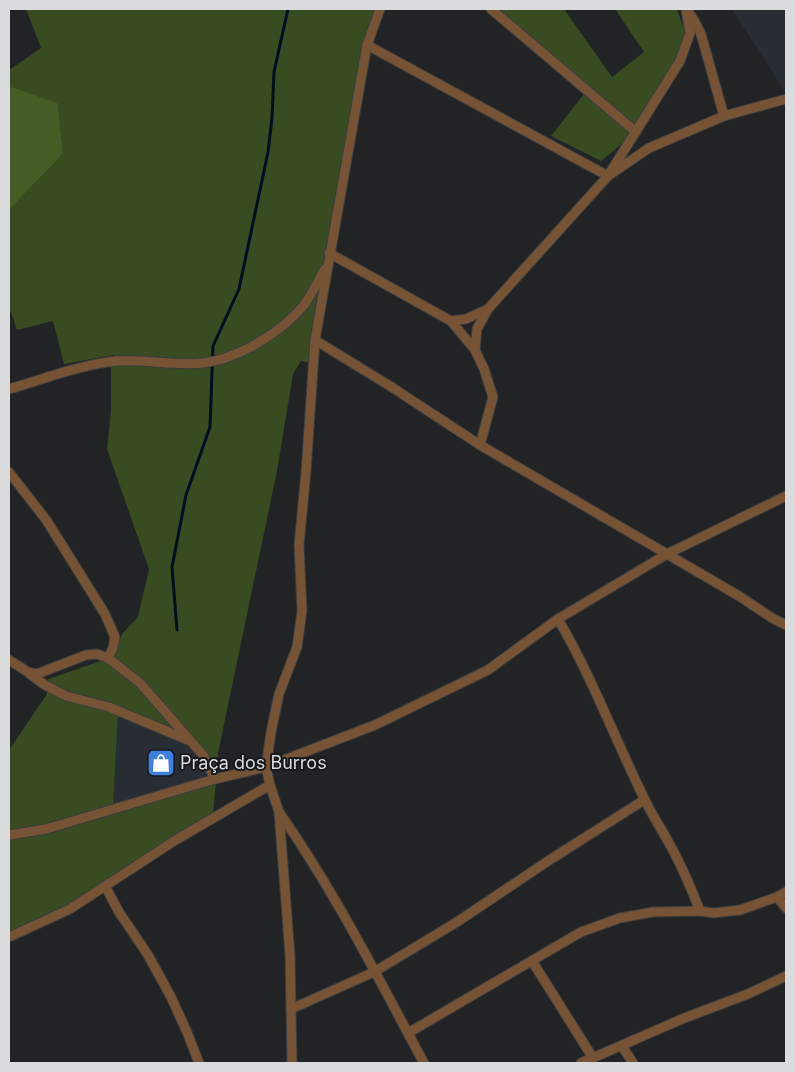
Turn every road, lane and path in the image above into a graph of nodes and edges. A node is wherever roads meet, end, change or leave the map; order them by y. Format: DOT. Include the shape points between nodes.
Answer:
graph roads {
  1 [pos="380,9"];
  2 [pos="491,9"];
  3 [pos="686,9"];
  4 [pos="366,45"];
  5 [pos="786,100"];
  6 [pos="724,116"];
  7 [pos="636,132"];
  8 [pos="608,176"];
  9 [pos="329,253"];
  10 [pos="327,264"];
  11 [pos="488,309"];
  12 [pos="451,321"];
  13 [pos="315,340"];
  14 [pos="475,350"];
  15 [pos="9,389"];
  16 [pos="480,444"];
  17 [pos="9,472"];
  18 [pos="786,496"];
  19 [pos="667,554"];
  20 [pos="558,619"];
  21 [pos="786,625"];
  22 [pos="108,658"];
  23 [pos="9,660"];
  24 [pos="28,672"];
  25 [pos="189,740"];
  26 [pos="266,767"];
  27 [pos="216,779"];
  28 [pos="270,785"];
  29 [pos="644,800"];
  30 [pos="279,812"];
  31 [pos="9,835"];
  32 [pos="105,886"];
  33 [pos="786,892"];
  34 [pos="777,897"];
  35 [pos="786,908"];
  36 [pos="700,911"];
  37 [pos="9,937"];
  38 [pos="532,961"];
  39 [pos="374,972"];
  40 [pos="786,976"];
  41 [pos="291,1009"];
  42 [pos="408,1033"];
  43 [pos="622,1046"];
  44 [pos="593,1058"];
  45 [pos="199,1063"];
  46 [pos="292,1063"];
  47 [pos="424,1063"];
  48 [pos="582,1063"];
  49 [pos="633,1063"];
  1 -- 4 [label="street"];
  2 -- 7 [label="street"];
  3 -- 6 [label="street" via="700,34"];
  3 -- 7 [label="street" via="690,33 680,61"];
  4 -- 8 [label="street"];
  4 -- 9 [label="street"];
  5 -- 6 [label="street"];
  6 -- 8 [label="street" via="649,148"];
  7 -- 8 [label="street"];
  8 -- 11 [label="street"];
  9 -- 10 [label="street"];
  9 -- 12 [label="street"];
  10 -- 13 [label="street"];
  10 -- 15 [label="street" via="303,305 277,331 226,358 202,363 116,361"];
  11 -- 12 [label="street" via="466,319"];
  11 -- 14 [label="street" via="477,328"];
  12 -- 14 [label="street"];
  13 -- 16 [label="street"];
  13 -- 26 [label="street" via="299,545 302,611 297,647 279,694"];
  14 -- 16 [label="street" via="493,397"];
  16 -- 19 [label="street"];
  17 -- 22 [label="street" via="47,521 105,614 114,637"];
  18 -- 19 [label="street"];
  19 -- 20 [label="street"];
  19 -- 21 [label="street"];
  20 -- 26 [label="street" via="488,670 375,725"];
  20 -- 29 [label="street" via="606,712 614,738"];
  22 -- 24 [label="street" via="86,655 37,674"];
  22 -- 25 [label="street" via="140,683"];
  23 -- 24 [label="street"];
  24 -- 25 [label="street" via="66,696 109,707"];
  25 -- 27 [label="street" via="203,755"];
  26 -- 27 [label="street"];
  26 -- 28 [label="street"];
  27 -- 31 [label="street" via="46,829"];
  28 -- 30 [label="street"];
  28 -- 32 [label="street"];
  29 -- 36 [label="street" via="671,846"];
  29 -- 39 [label="street"];
  30 -- 39 [label="street" via="342,911"];
  30 -- 41 [label="street"];
  32 -- 37 [label="street" via="70,909"];
  32 -- 45 [label="street" via="171,997"];
  33 -- 34 [label="street"];
  34 -- 35 [label="street"];
  34 -- 36 [label="street" via="740,910"];
  36 -- 38 [label="street" via="652,912 620,918 581,932"];
  38 -- 42 [label="street"];
  38 -- 44 [label="street"];
  39 -- 41 [label="street"];
  39 -- 42 [label="street"];
  40 -- 43 [label="street"];
  41 -- 46 [label="street"];
  42 -- 47 [label="street"];
  43 -- 44 [label="street"];
  43 -- 49 [label="street"];
  44 -- 48 [label="street"];
}
